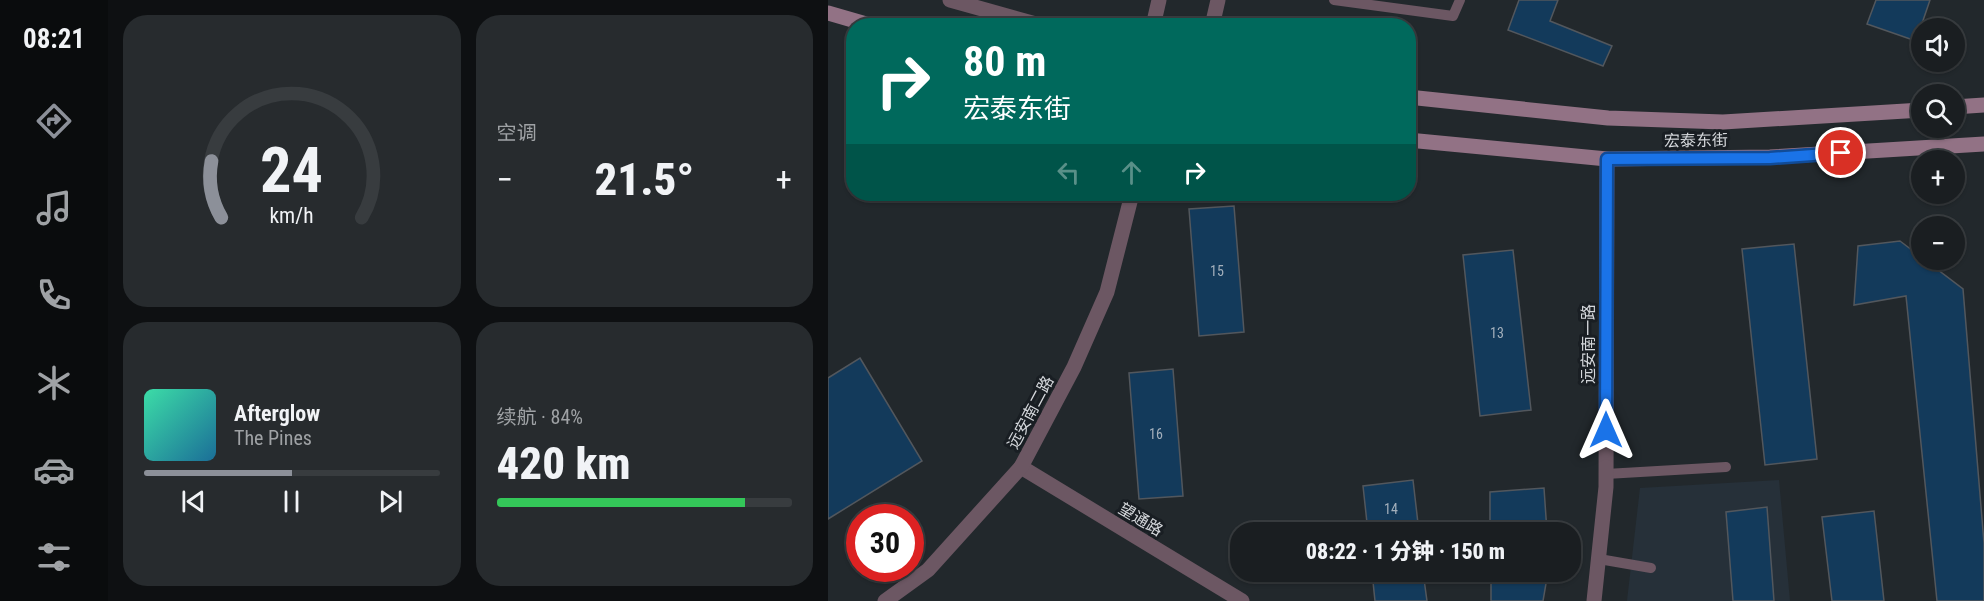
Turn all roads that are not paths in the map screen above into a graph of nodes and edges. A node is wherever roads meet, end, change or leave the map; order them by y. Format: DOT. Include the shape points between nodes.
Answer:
graph roads {
  1 [pos="950,0"];
  2 [pos="1159,0"];
  3 [pos="1218,0"];
  4 [pos="1334,0"];
  5 [pos="1460,0"];
  6 [pos="828,13"];
  7 [pos="846,18"];
  8 [pos="1014,18"];
  9 [pos="1155,18"];
  10 [pos="1214,18"];
  11 [pos="1416,98"];
  12 [pos="1984,105"];
  13 [pos="1965,106"];
  14 [pos="1911,111"];
  15 [pos="1416,141"];
  16 [pos="1984,144"];
  17 [pos="1607,159"];
  18 [pos="1130,201"];
  19 [pos="1021,467"];
  20 [pos="1726,467"];
  21 [pos="1606,474"];
  22 [pos="1599,559"];
  23 [pos="1651,568"];
  24 [pos="885,601"];
  25 [pos="1242,601"];
  26 [pos="1594,601"];
  1 -- 8 [label="street"];
  2 -- 9 [label="street"];
  3 -- 10 [label="street"];
  4 -- 5 [label="lane" via="1453,16"];
  6 -- 7 [label="main road"];
  11 -- 14 [label="main road, 宏泰东街" via="1608,118 1723,122"];
  12 -- 13 [label="main road"];
  15 -- 17 [label="main road, 宏泰东街"];
  16 -- 17 [label="main road, 宏泰东街" via="1770,158"];
  17 -- 21 [label="street, 远安南一路"];
  18 -- 19 [label="street, 远安南二路" via="1107,292 1074,368"];
  19 -- 24 [label="street, 远安南二路" via="928,570"];
  19 -- 25 [label="street, 望通路"];
  20 -- 21 [label="lane"];
  21 -- 22 [label="street, 远安南一路"];
  22 -- 23 [label="lane"];
  22 -- 26 [label="street, 远安南一路"];
}
